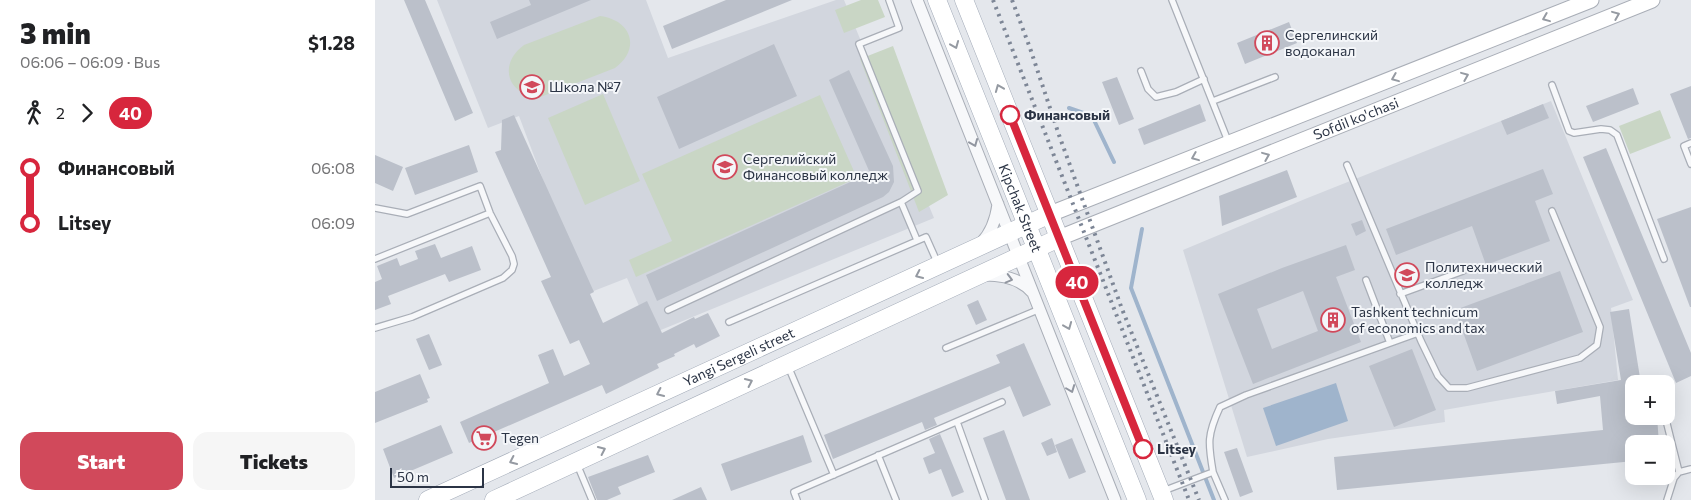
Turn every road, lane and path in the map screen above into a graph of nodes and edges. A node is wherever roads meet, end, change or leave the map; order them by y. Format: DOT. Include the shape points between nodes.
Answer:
graph roads {
  1 [pos="889,0"];
  2 [pos="917,0"];
  3 [pos="937,0"];
  4 [pos="965,0"];
  5 [pos="1172,0"];
  6 [pos="1591,0"];
  7 [pos="1652,0"];
  8 [pos="1493,39"];
  9 [pos="1502,61"];
  10 [pos="1141,72"];
  11 [pos="1275,77"];
  12 [pos="1204,79"];
  13 [pos="1552,85"];
  14 [pos="1213,101"];
  15 [pos="1229,143"];
  16 [pos="1691,143"];
  17 [pos="1691,164"];
  18 [pos="1347,165"];
  19 [pos="1107,192"];
  20 [pos="901,202"];
  21 [pos="998,202"];
  22 [pos="375,208"];
  23 [pos="1552,211"];
  24 [pos="490,213"];
  25 [pos="1049,214"];
  26 [pos="1117,216"];
  27 [pos="1027,225"];
  28 [pos="1010,233"];
  29 [pos="1059,238"];
  30 [pos="917,240"];
  31 [pos="1037,249"];
  32 [pos="969,251"];
  33 [pos="1020,256"];
  34 [pos="1664,259"];
  35 [pos="375,260"];
  36 [pos="939,266"];
  37 [pos="1463,272"];
  38 [pos="979,275"];
  39 [pos="1366,280"];
  40 [pos="1400,294"];
  41 [pos="1034,295"];
  42 [pos="1040,309"];
  43 [pos="669,310"];
  44 [pos="729,322"];
  45 [pos="375,328"];
  46 [pos="1418,334"];
  47 [pos="1390,343"];
  48 [pos="945,348"];
  49 [pos="788,364"];
  50 [pos="1001,402"];
  51 [pos="957,422"];
  52 [pos="1667,425"];
  53 [pos="878,455"];
  54 [pos="576,462"];
  55 [pos="1691,469"];
  56 [pos="1213,472"];
  57 [pos="1679,472"];
  58 [pos="834,475"];
  59 [pos="1162,496"];
  60 [pos="428,500"];
  61 [pos="494,500"];
  62 [pos="592,500"];
  63 [pos="797,500"];
  64 [pos="897,500"];
  65 [pos="985,500"];
  66 [pos="1115,500"];
  67 [pos="1137,500"];
  68 [pos="1225,500"];
  69 [pos="1667,500"];
  1 -- 20 [label="lane" via="899,28 859,44 917,191"];
  2 -- 21 [label="street, Kipchak Street, one-way"];
  3 -- 27 [label="main road, Kipchak Street, one-way"];
  25 -- 4 [label="main road, Kipchak Street, one-way"];
  5 -- 12 [label="lane"];
  6 -- 8 [label="street, Sofdil ko'chasi, one-way"];
  9 -- 7 [label="street, Sofdil ko'chasi, one-way"];
  8 -- 9 [label="street"];
  8 -- 15 [label="street, Sofdil ko'chasi, one-way"];
  26 -- 9 [label="street, Sofdil ko'chasi, one-way"];
  10 -- 12 [label="lane" via="1148,89 1156,97"];
  11 -- 14 [label="lane"];
  12 -- 14 [label="lane"];
  13 -- 34 [label="lane" via="1569,131 1610,130 1617,134"];
  14 -- 15 [label="lane"];
  15 -- 19 [label="street, Sofdil ko'chasi, one-way"];
  16 -- 17 [label="lane" via="1683,146"];
  18 -- 40 [label="lane"];
  19 -- 25 [label="street, Sofdil ko'chasi"];
  19 -- 26 [label="street"];
  20 -- 30 [label="lane"];
  20 -- 43 [label="lane"];
  21 -- 28 [label="street, Kipchak Street"];
  21 -- 32 [label="street, Kipchak Street" via="989,232"];
  22 -- 24 [label="lane" via="407,214 480,186"];
  23 -- 46 [label="lane" via="1600,327 1597,345 1580,358 1467,388 1449,388 1438,376"];
  24 -- 35 [label="lane"];
  24 -- 45 [label="lane" via="512,256 512,270 503,278"];
  25 -- 27 [label="main road, Yangi Sergeli street"];
  25 -- 29 [label="main road, Kipchak Street"];
  26 -- 29 [label="street, Sofdil ko'chasi"];
  27 -- 28 [label="main road, Yangi Sergeli street"];
  27 -- 29 [label="main road"];
  27 -- 31 [label="main road, Kipchak Street"];
  28 -- 32 [label="main road, Yangi Sergeli street"];
  28 -- 33 [label="street, Kipchak Street"];
  29 -- 31 [label="main road, Yangi Sergeli street"];
  29 -- 59 [label="main road, Kipchak Street"];
  30 -- 36 [label="lane" via="926,237"];
  30 -- 44 [label="lane"];
  31 -- 33 [label="main road, Yangi Sergeli street"];
  31 -- 67 [label="main road, Kipchak Street, one-way"];
  32 -- 36 [label="main road, Yangi Sergeli street"];
  33 -- 38 [label="main road, Yangi Sergeli street"];
  33 -- 41 [label="street, Kipchak Street"];
  36 -- 60 [label="main road, Yangi Sergeli street, one-way"];
  37 -- 40 [label="lane"];
  38 -- 41 [label="street, Kipchak Street, one-way" via="1017,280"];
  38 -- 49 [label="main road, Yangi Sergeli street"];
  39 -- 47 [label="lane"];
  40 -- 46 [label="lane"];
  41 -- 42 [label="street, Kipchak Street"];
  42 -- 48 [label="lane"];
  42 -- 66 [label="street, Kipchak Street, one-way"];
  46 -- 47 [label="lane"];
  47 -- 56 [label="lane" via="1220,407 1210,428"];
  54 -- 49 [label="main road, Yangi Sergeli street, one-way"];
  49 -- 58 [label="lane"];
  50 -- 51 [label="lane"];
  51 -- 53 [label="lane"];
  51 -- 65 [label="lane"];
  52 -- 57 [label="lane"];
  53 -- 58 [label="lane"];
  53 -- 64 [label="lane"];
  54 -- 61 [label="main road, Yangi Sergeli street"];
  54 -- 62 [label="lane"];
  55 -- 57 [label="lane"];
  56 -- 59 [label="lane"];
  56 -- 68 [label="lane"];
  57 -- 69 [label="lane"];
  58 -- 63 [label="lane" via="794,492"];
}
